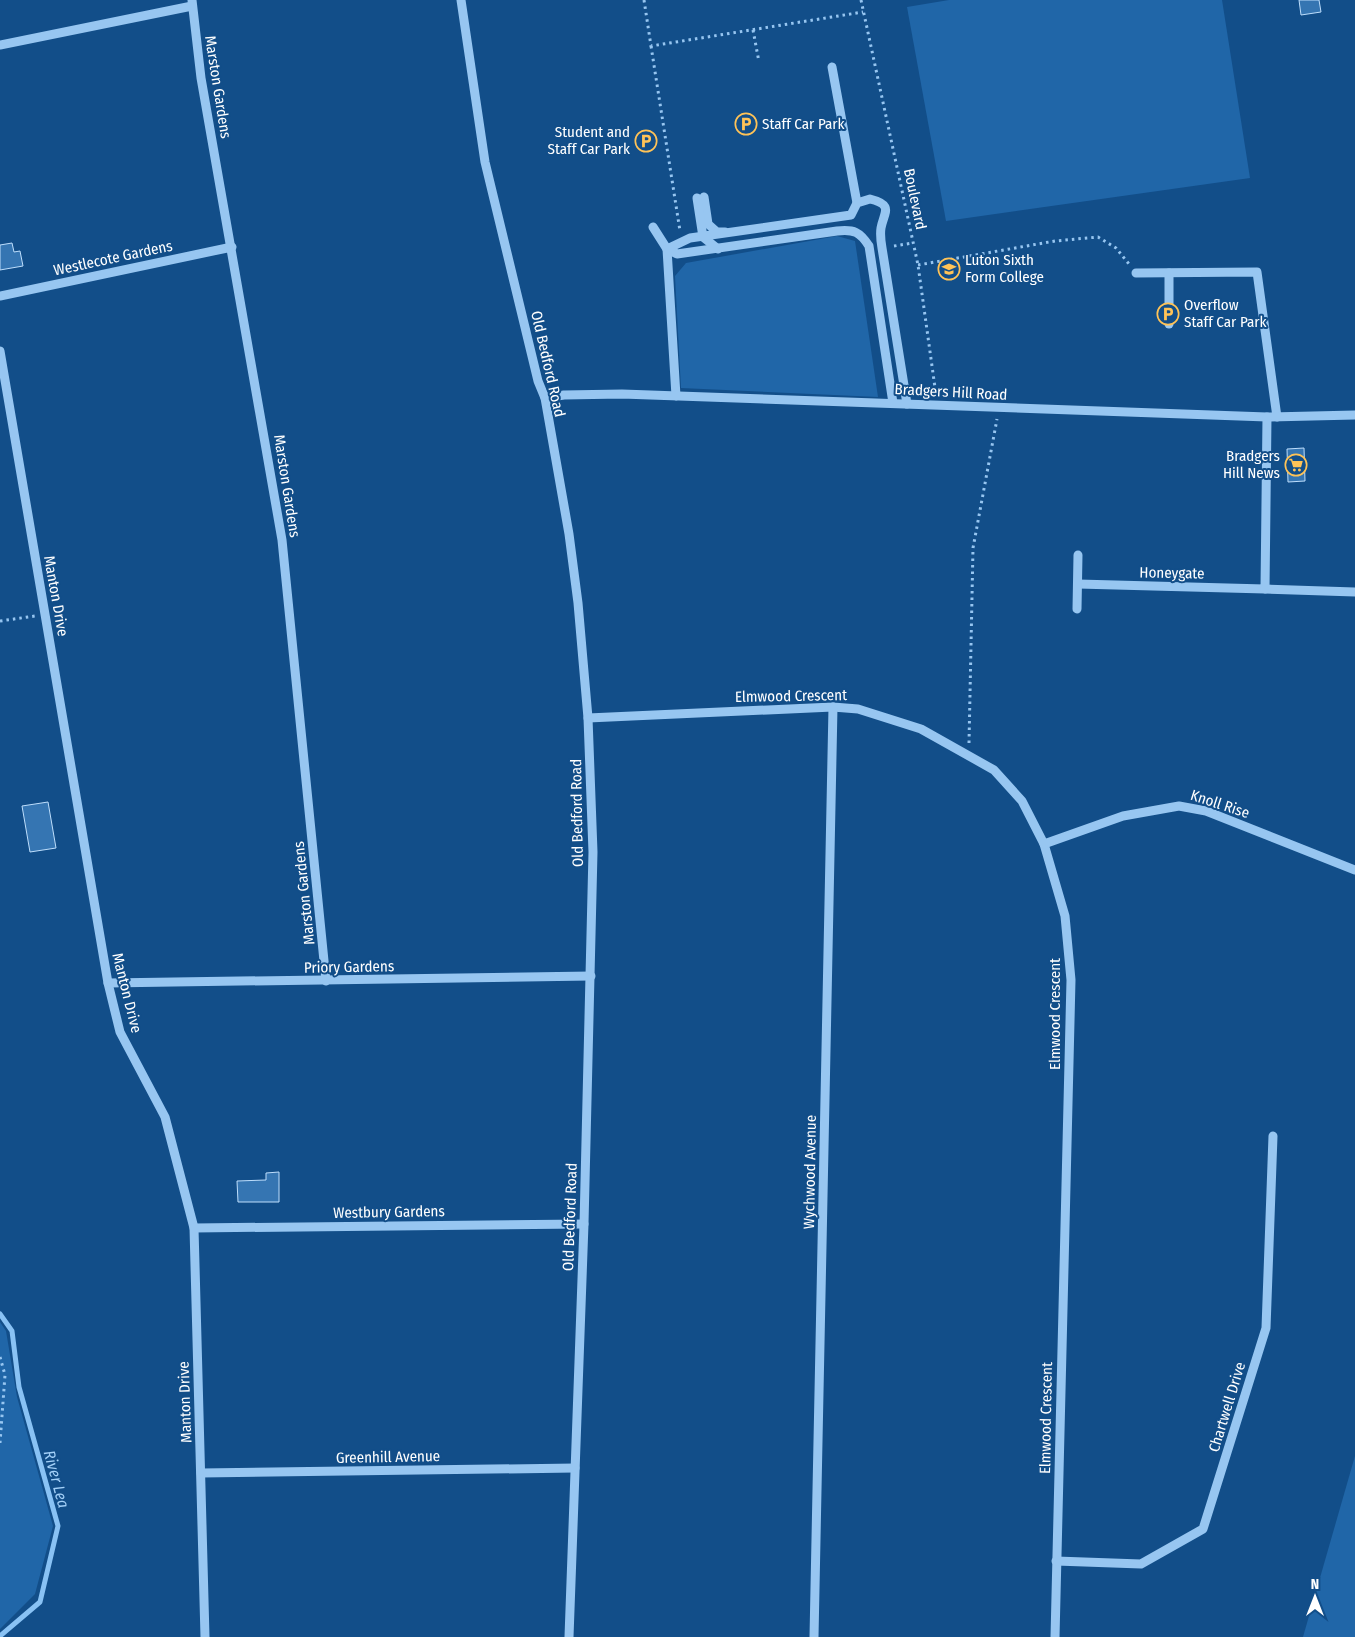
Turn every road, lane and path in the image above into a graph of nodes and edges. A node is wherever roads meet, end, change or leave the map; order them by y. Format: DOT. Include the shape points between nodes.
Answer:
graph roads {
  1 [pos="461,0"];
  2 [pos="644,0"];
  3 [pos="861,0"];
  4 [pos="192,3"];
  5 [pos="863,12"];
  6 [pos="753,30"];
  7 [pos="0,45"];
  8 [pos="651,46"];
  9 [pos="759,62"];
  10 [pos="832,67"];
  11 [pos="857,203"];
  12 [pos="653,227"];
  13 [pos="680,232"];
  14 [pos="727,233"];
  15 [pos="703,237"];
  16 [pos="913,244"];
  17 [pos="894,246"];
  18 [pos="232,247"];
  19 [pos="667,249"];
  20 [pos="718,249"];
  21 [pos="918,265"];
  22 [pos="1136,273"];
  23 [pos="1169,273"];
  24 [pos="0,296"];
  25 [pos="1169,324"];
  26 [pos="0,351"];
  27 [pos="676,396"];
  28 [pos="545,398"];
  29 [pos="893,403"];
  30 [pos="906,404"];
  31 [pos="937,405"];
  32 [pos="999,408"];
  33 [pos="1355,415"];
  34 [pos="1267,417"];
  35 [pos="1278,417"];
  36 [pos="1078,555"];
  37 [pos="1078,584"];
  38 [pos="1265,589"];
  39 [pos="1355,592"];
  40 [pos="1077,609"];
  41 [pos="45,614"];
  42 [pos="0,621"];
  43 [pos="833,707"];
  44 [pos="588,718"];
  45 [pos="968,754"];
  46 [pos="1044,844"];
  47 [pos="1355,870"];
  48 [pos="591,976"];
  49 [pos="326,981"];
  50 [pos="108,983"];
  51 [pos="1273,1136"];
  52 [pos="584,1224"];
  53 [pos="194,1228"];
  54 [pos="0,1357"];
  55 [pos="0,1443"];
  56 [pos="575,1468"];
  57 [pos="201,1473"];
  58 [pos="1056,1561"];
  59 [pos="205,1637"];
  60 [pos="569,1637"];
  61 [pos="814,1637"];
  62 [pos="1055,1637"];
  1 -- 28 [label="street, Old Bedford Road" via="485,162 538,381"];
  2 -- 8 [label="path"];
  3 -- 5 [label="path, Boulevard"];
  4 -- 7 [label="street"];
  4 -- 18 [label="street, Marston Gardens"];
  5 -- 6 [label="path"];
  5 -- 16 [label="path, Boulevard"];
  6 -- 8 [label="path"];
  6 -- 9 [label="path"];
  8 -- 13 [label="path"];
  10 -- 11 [label="street"];
  11 -- 14 [label="street" via="850,215"];
  11 -- 30 [label="street" via="870,199 882,203 886,209 881,229 882,248"];
  12 -- 19 [label="street"];
  14 -- 15 [label="street"];
  14 -- 15 [label="street" via="717,232 708,224 701,197"];
  15 -- 19 [label="street" via="690,238"];
  15 -- 20 [label="street"];
  16 -- 17 [label="path"];
  16 -- 21 [label="path, Boulevard"];
  18 -- 24 [label="street, Westlecote Gardens"];
  18 -- 49 [label="street, Marston Gardens" via="282,540"];
  19 -- 20 [label="street" via="677,254"];
  19 -- 27 [label="street"];
  20 -- 29 [label="street" via="837,231 851,230 861,234 869,246"];
  21 -- 22 [label="path" via="1055,241 1098,237 1116,248"];
  21 -- 31 [label="path, Boulevard"];
  22 -- 23 [label="street"];
  23 -- 25 [label="street"];
  23 -- 35 [label="street" via="1257,272"];
  26 -- 41 [label="street, Manton Drive"];
  27 -- 28 [label="street, Bradgers Hill Road" via="564,395"];
  27 -- 29 [label="street, Bradgers Hill Road"];
  28 -- 44 [label="street, Old Bedford Road" via="569,534"];
  29 -- 30 [label="street, Bradgers Hill Road"];
  30 -- 31 [label="street, Bradgers Hill Road"];
  31 -- 32 [label="street, Bradgers Hill Road"];
  32 -- 34 [label="street, Bradgers Hill Road"];
  32 -- 45 [label="path" via="973,548"];
  33 -- 35 [label="street, Bradgers Hill Road"];
  34 -- 35 [label="street, Bradgers Hill Road"];
  34 -- 38 [label="street"];
  36 -- 37 [label="street"];
  37 -- 38 [label="street, Honeygate"];
  37 -- 40 [label="street"];
  38 -- 39 [label="street, Honeygate"];
  41 -- 42 [label="path"];
  41 -- 50 [label="street, Manton Drive"];
  43 -- 44 [label="street, Elmwood Crescent"];
  43 -- 45 [label="street, Elmwood Crescent" via="858,709 921,729"];
  43 -- 61 [label="street, Wychwood Avenue"];
  44 -- 48 [label="street, Old Bedford Road" via="593,852"];
  45 -- 46 [label="street, Elmwood Crescent" via="994,770 1022,801"];
  46 -- 47 [label="street, Knoll Rise" via="1123,816 1179,806 1206,811"];
  46 -- 58 [label="street, Elmwood Crescent" via="1065,916 1071,980"];
  48 -- 49 [label="street, Priory Gardens"];
  48 -- 52 [label="street, Old Bedford Road"];
  49 -- 50 [label="street, Priory Gardens"];
  50 -- 53 [label="street, Manton Drive" via="120,1032 165,1117"];
  51 -- 58 [label="street, Chartwell Drive" via="1266,1328 1203,1529 1142,1564"];
  52 -- 53 [label="street, Westbury Gardens"];
  52 -- 56 [label="street, Old Bedford Road"];
  53 -- 57 [label="street, Manton Drive"];
  54 -- 55 [label="path" via="6,1375"];
  56 -- 57 [label="street, Greenhill Avenue"];
  56 -- 60 [label="street, Old Bedford Road"];
  57 -- 59 [label="street, Manton Drive"];
  58 -- 62 [label="street, Elmwood Crescent"];
}
